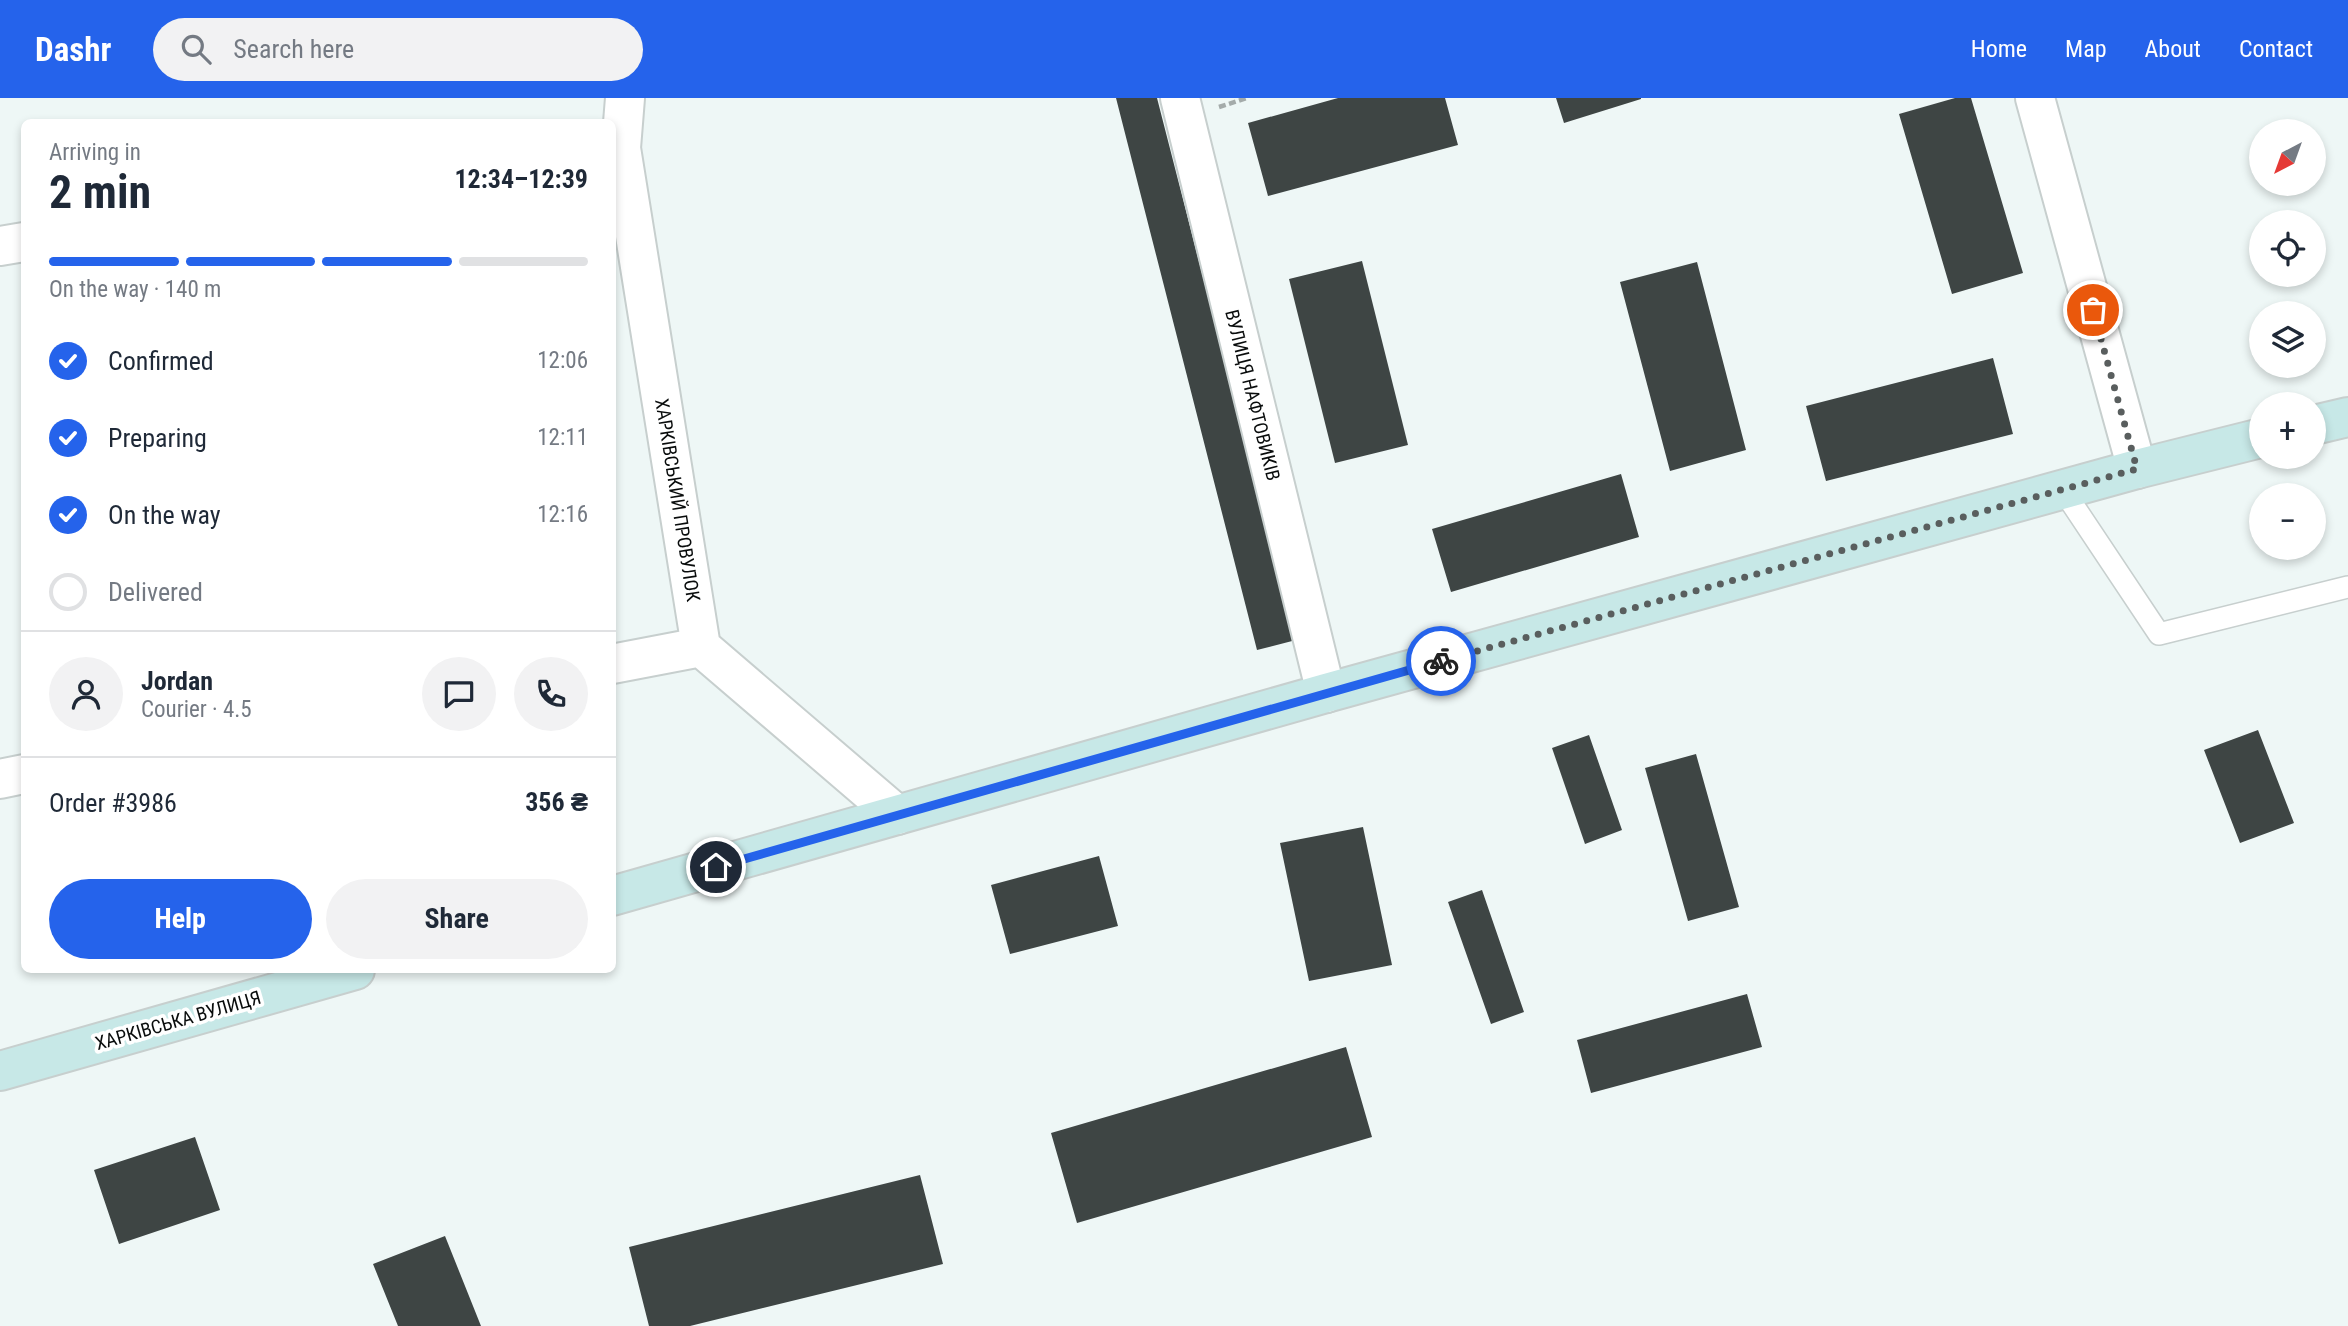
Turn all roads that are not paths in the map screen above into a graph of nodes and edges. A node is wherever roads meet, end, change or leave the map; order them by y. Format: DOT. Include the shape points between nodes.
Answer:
graph roads {
  1 [pos="625,98"];
  2 [pos="1180,98"];
  3 [pos="2035,98"];
  4 [pos="617,149"];
  5 [pos="21,242"];
  6 [pos="0,246"];
  7 [pos="2348,417"];
  8 [pos="2326,422"];
  9 [pos="2249,441"];
  10 [pos="2137,469"];
  11 [pos="2063,489"];
  12 [pos="2348,587"];
  13 [pos="701,647"];
  14 [pos="616,663"];
  15 [pos="1326,693"];
  16 [pos="21,775"];
  17 [pos="0,779"];
  18 [pos="897,815"];
  19 [pos="616,895"];
  20 [pos="344,973"];
  21 [pos="0,1071"];
  1 -- 4 [label="street, ХАРКІВСЬКИЙ ПРОВУЛОК"];
  2 -- 15 [label="street, ВУЛИЦЯ НАФТОВИКІВ"];
  3 -- 10 [label="street"];
  4 -- 13 [label="street, ХАРКІВСЬКИЙ ПРОВУЛОК"];
  5 -- 6 [label="street"];
  7 -- 8 [label="main road"];
  9 -- 10 [label="main road"];
  10 -- 11 [label="main road"];
  11 -- 12 [label="lane" via="2159,634"];
  11 -- 15 [label="main road"];
  13 -- 14 [label="street"];
  13 -- 18 [label="street"];
  15 -- 18 [label="main road"];
  16 -- 17 [label="street"];
  18 -- 19 [label="main road"];
  20 -- 21 [label="main road, ХАРКІВСЬКА ВУЛИЦЯ"];
}
